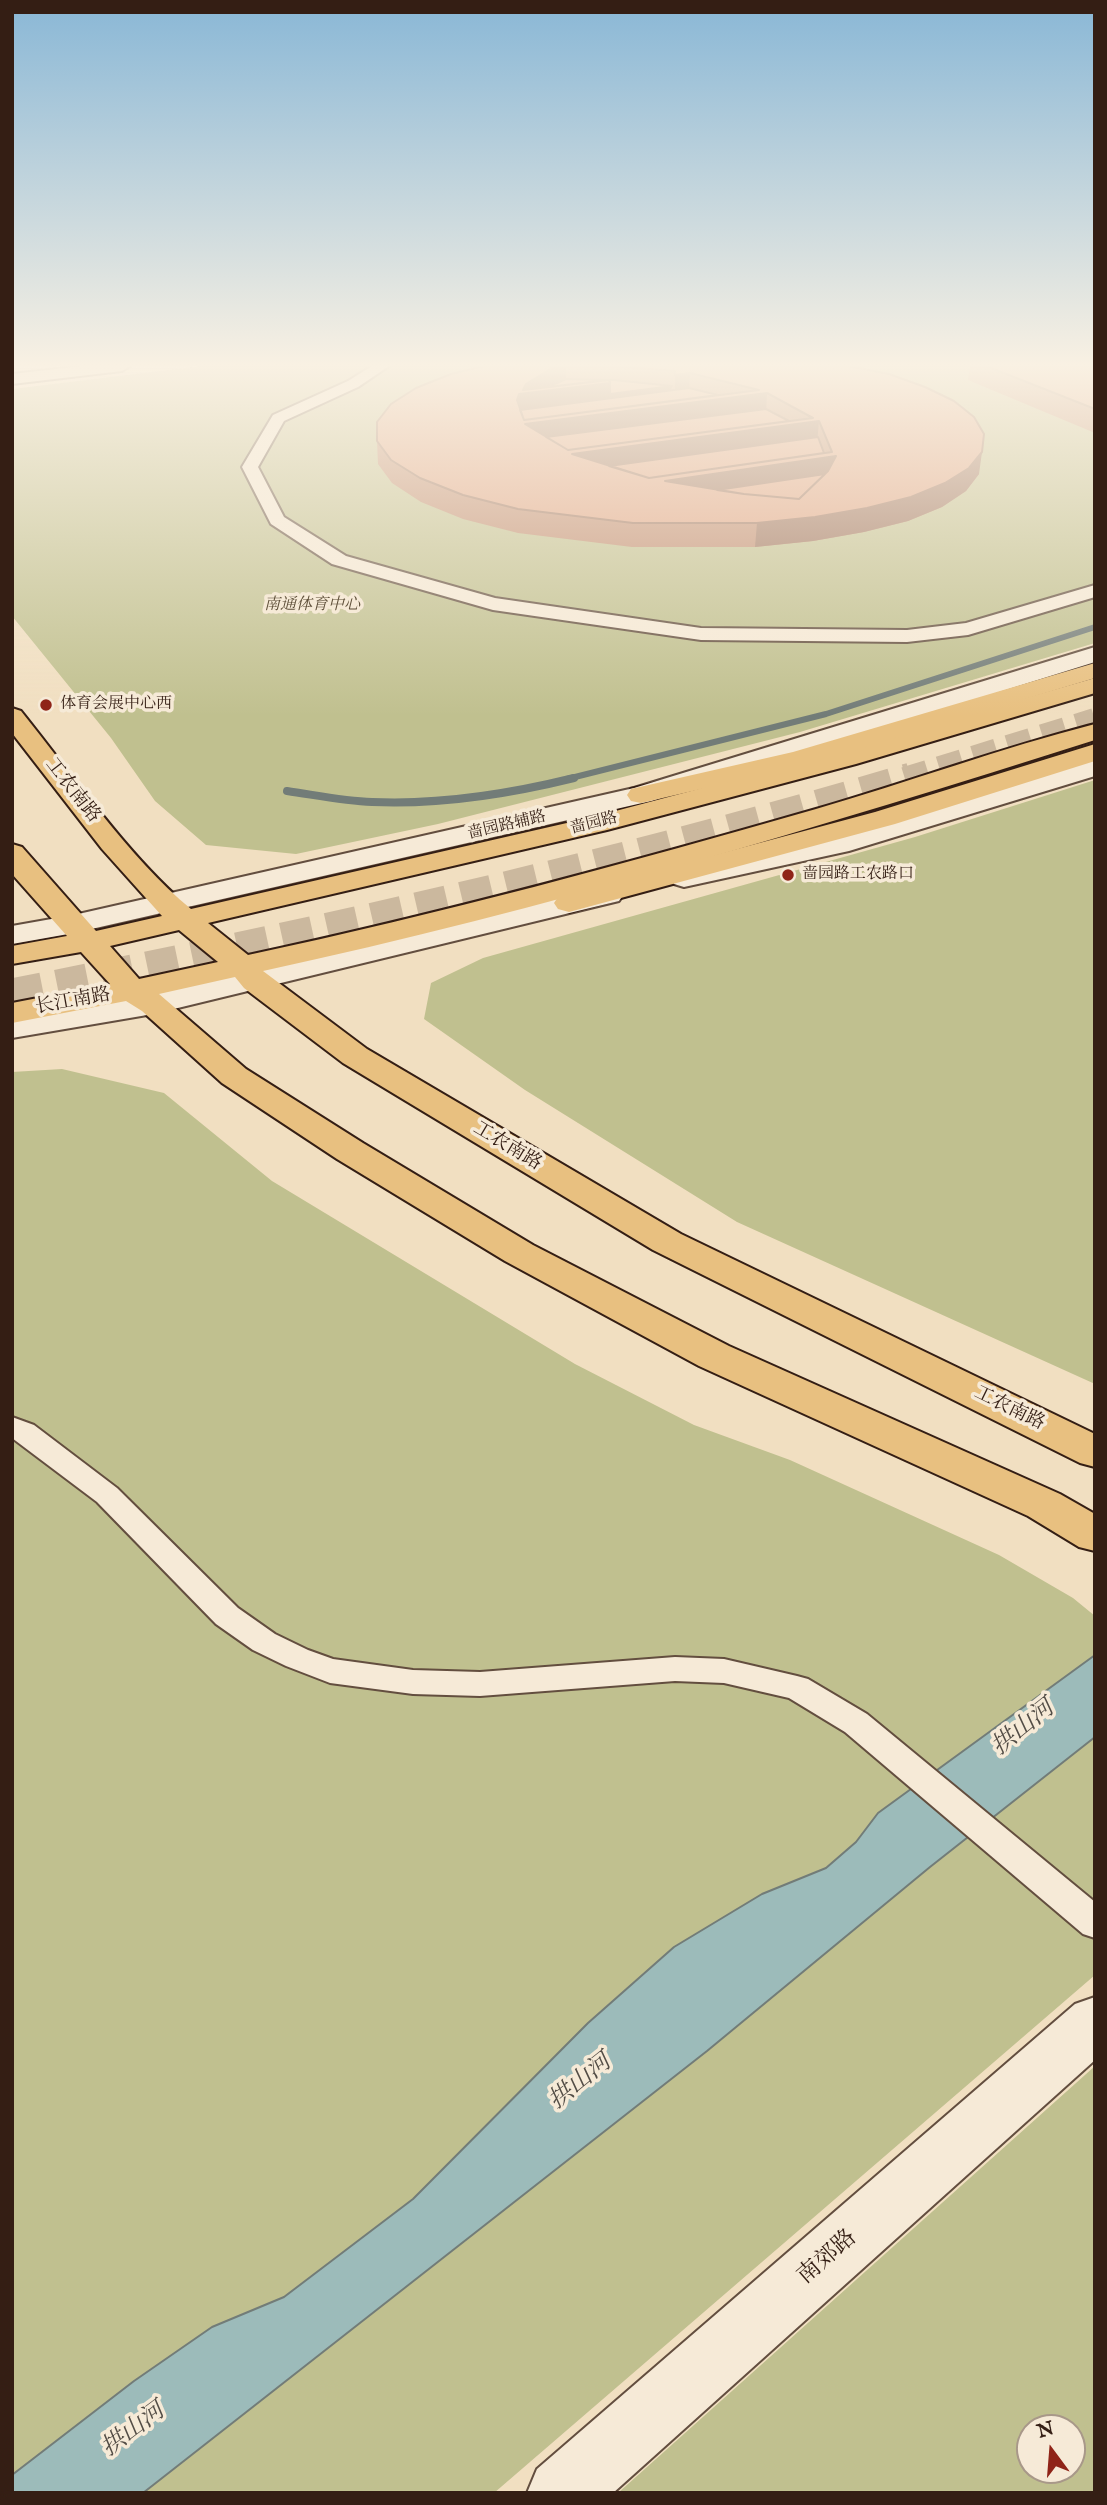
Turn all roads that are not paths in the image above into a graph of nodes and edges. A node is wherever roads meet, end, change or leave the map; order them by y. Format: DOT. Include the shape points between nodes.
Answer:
graph roads {
  1 [pos="258,483"];
  2 [pos="1095,591"];
  3 [pos="1095,654"];
  4 [pos="1095,670"];
  5 [pos="1095,685"];
  6 [pos="12,716"];
  7 [pos="1095,732"];
  8 [pos="1095,752"];
  9 [pos="1095,767"];
  10 [pos="641,795"];
  11 [pos="12,853"];
  12 [pos="569,903"];
  13 [pos="175,911"];
  14 [pos="81,933"];
  15 [pos="12,935"];
  16 [pos="12,955"];
  17 [pos="248,974"];
  18 [pos="143,998"];
  19 [pos="12,1013"];
  20 [pos="12,1028"];
  21 [pos="12,1426"];
  22 [pos="1095,1451"];
  23 [pos="1095,1535"];
  24 [pos="1095,1923"];
  25 [pos="1095,2023"];
  26 [pos="561,2493"];
  1 -- 2 [label="street" via="277,520 340,560 493,604 701,634 907,636 968,629"];
  3 -- 10 [label="street, 啬园路辅路"];
  4 -- 10 [label="main road" via="800,758"];
  5 -- 13 [label="main road, 啬园路" via="847,758 597,824 372,878"];
  6 -- 13 [label="main road, 工农南路" via="113,843"];
  7 -- 17 [label="main road" via="918,789"];
  8 -- 12 [label="main road" via="885,818"];
  9 -- 12 [label="street" via="839,845"];
  10 -- 13 [label="street, 啬园路辅路"];
  11 -- 14 [label="main road"];
  12 -- 17 [label="street"];
  13 -- 14 [label="street, 啬园路辅路"];
  13 -- 17 [label="main road, 工农南路"];
  14 -- 15 [label="street, 啬园路辅路"];
  14 -- 16 [label="main road"];
  14 -- 18 [label="main road"];
  17 -- 18 [label="street"];
  17 -- 22 [label="main road, 工农南路" via="355,1056 667,1242"];
  18 -- 19 [label="main road, 长江南路"];
  18 -- 20 [label="street"];
  18 -- 23 [label="main road" via="234,1076 519,1253 714,1356 1044,1505"];
  21 -- 24 [label="street" via="107,1495 200,1591 264,1642 330,1671 413,1682 480,1684 675,1669 723,1671 797,1688 856,1723"];
  25 -- 26 [label="street, 南郊路"];
}
